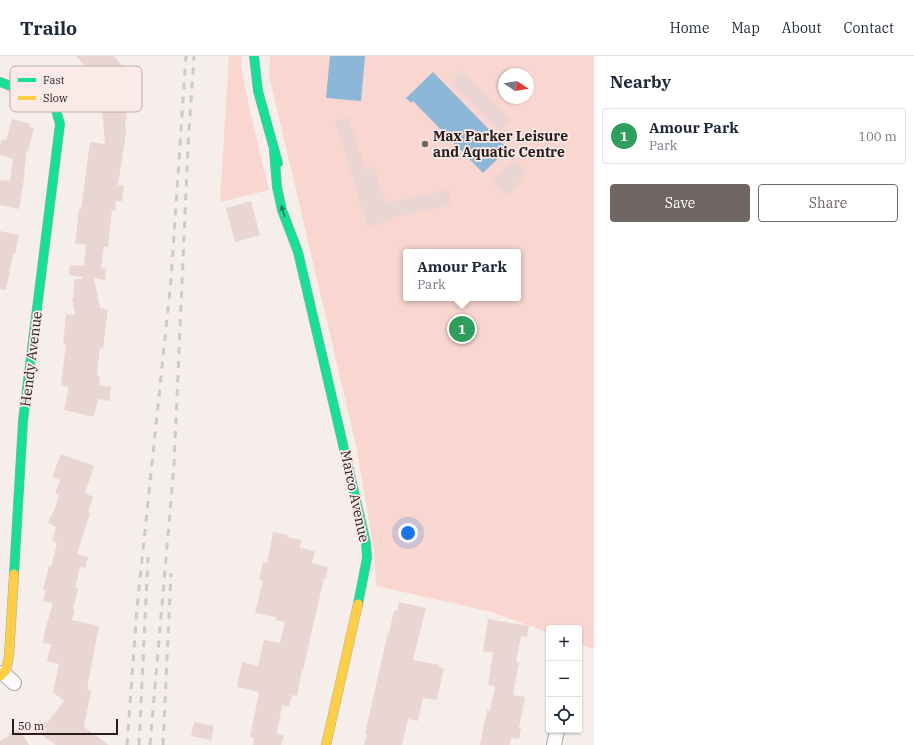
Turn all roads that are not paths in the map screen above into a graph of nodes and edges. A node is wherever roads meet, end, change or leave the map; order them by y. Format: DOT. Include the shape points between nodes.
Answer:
graph roads {
  1 [pos="254,56"];
  2 [pos="0,82"];
  3 [pos="10,86"];
  4 [pos="58,112"];
  5 [pos="274,151"];
  6 [pos="286,184"];
  7 [pos="295,220"];
  8 [pos="297,248"];
  9 [pos="2,674"];
  10 [pos="14,683"];
  11 [pos="556,733"];
  12 [pos="326,745"];
  13 [pos="554,745"];
  1 -- 5 [label="street, Marco Avenue" via="257,86"];
  2 -- 3 [label="street, Hendy Avenue"];
  4 -- 9 [label="street, Hendy Avenue" via="60,124 25,401 9,656 6,670"];
  5 -- 6 [label="street, Marco Avenue"];
  8 -- 5 [label="street, Marco Avenue, one-way" via="282,210"];
  7 -- 8 [label="street, Marco Avenue"];
  8 -- 12 [label="street, Marco Avenue" via="366,543 367,558"];
  9 -- 10 [label="street, Hendy Avenue"];
  11 -- 13 [label="street"];
}
